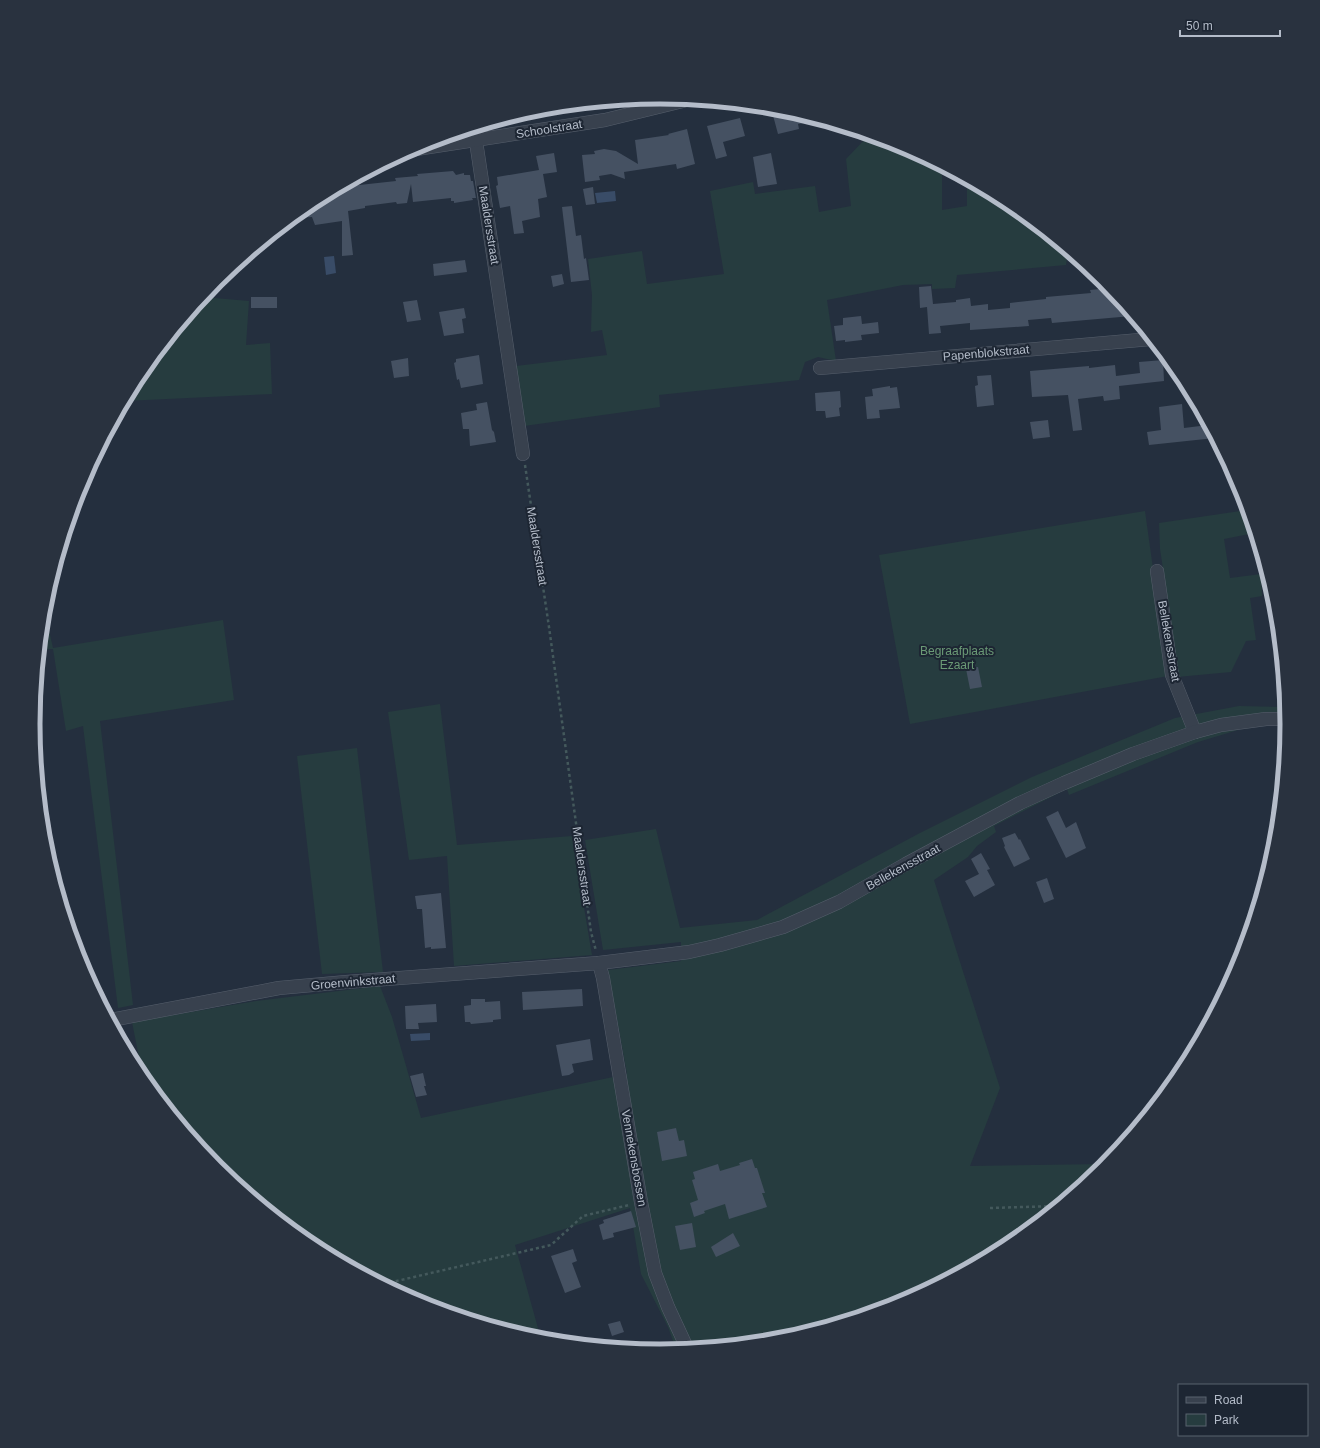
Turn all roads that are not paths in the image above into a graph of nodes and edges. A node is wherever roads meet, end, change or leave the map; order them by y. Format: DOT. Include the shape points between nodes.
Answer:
graph roads {
  1 [pos="670,104"];
  2 [pos="475,134"];
  3 [pos="457,138"];
  4 [pos="1145,339"];
  5 [pos="820,368"];
  6 [pos="523,454"];
  7 [pos="1157,571"];
  8 [pos="1280,719"];
  9 [pos="1195,732"];
  10 [pos="599,963"];
  11 [pos="115,1019"];
  12 [pos="685,1343"];
  1 -- 2 [label="street, Schoolstraat" via="605,120"];
  2 -- 3 [label="street, Schoolstraat"];
  2 -- 6 [label="street, Maaldersstraat"];
  4 -- 5 [label="street, Papenblokstraat"];
  7 -- 9 [label="street, Bellekensstraat" via="1172,674"];
  8 -- 9 [label="street, Bellekensstraat" via="1244,722"];
  9 -- 10 [label="street, Bellekensstraat" via="1133,754 1045,792 839,902 783,927 720,946"];
  10 -- 11 [label="street, Groenvinkstraat" via="279,988"];
  10 -- 12 [label="street, Vennekensbossen" via="655,1273"];
}
